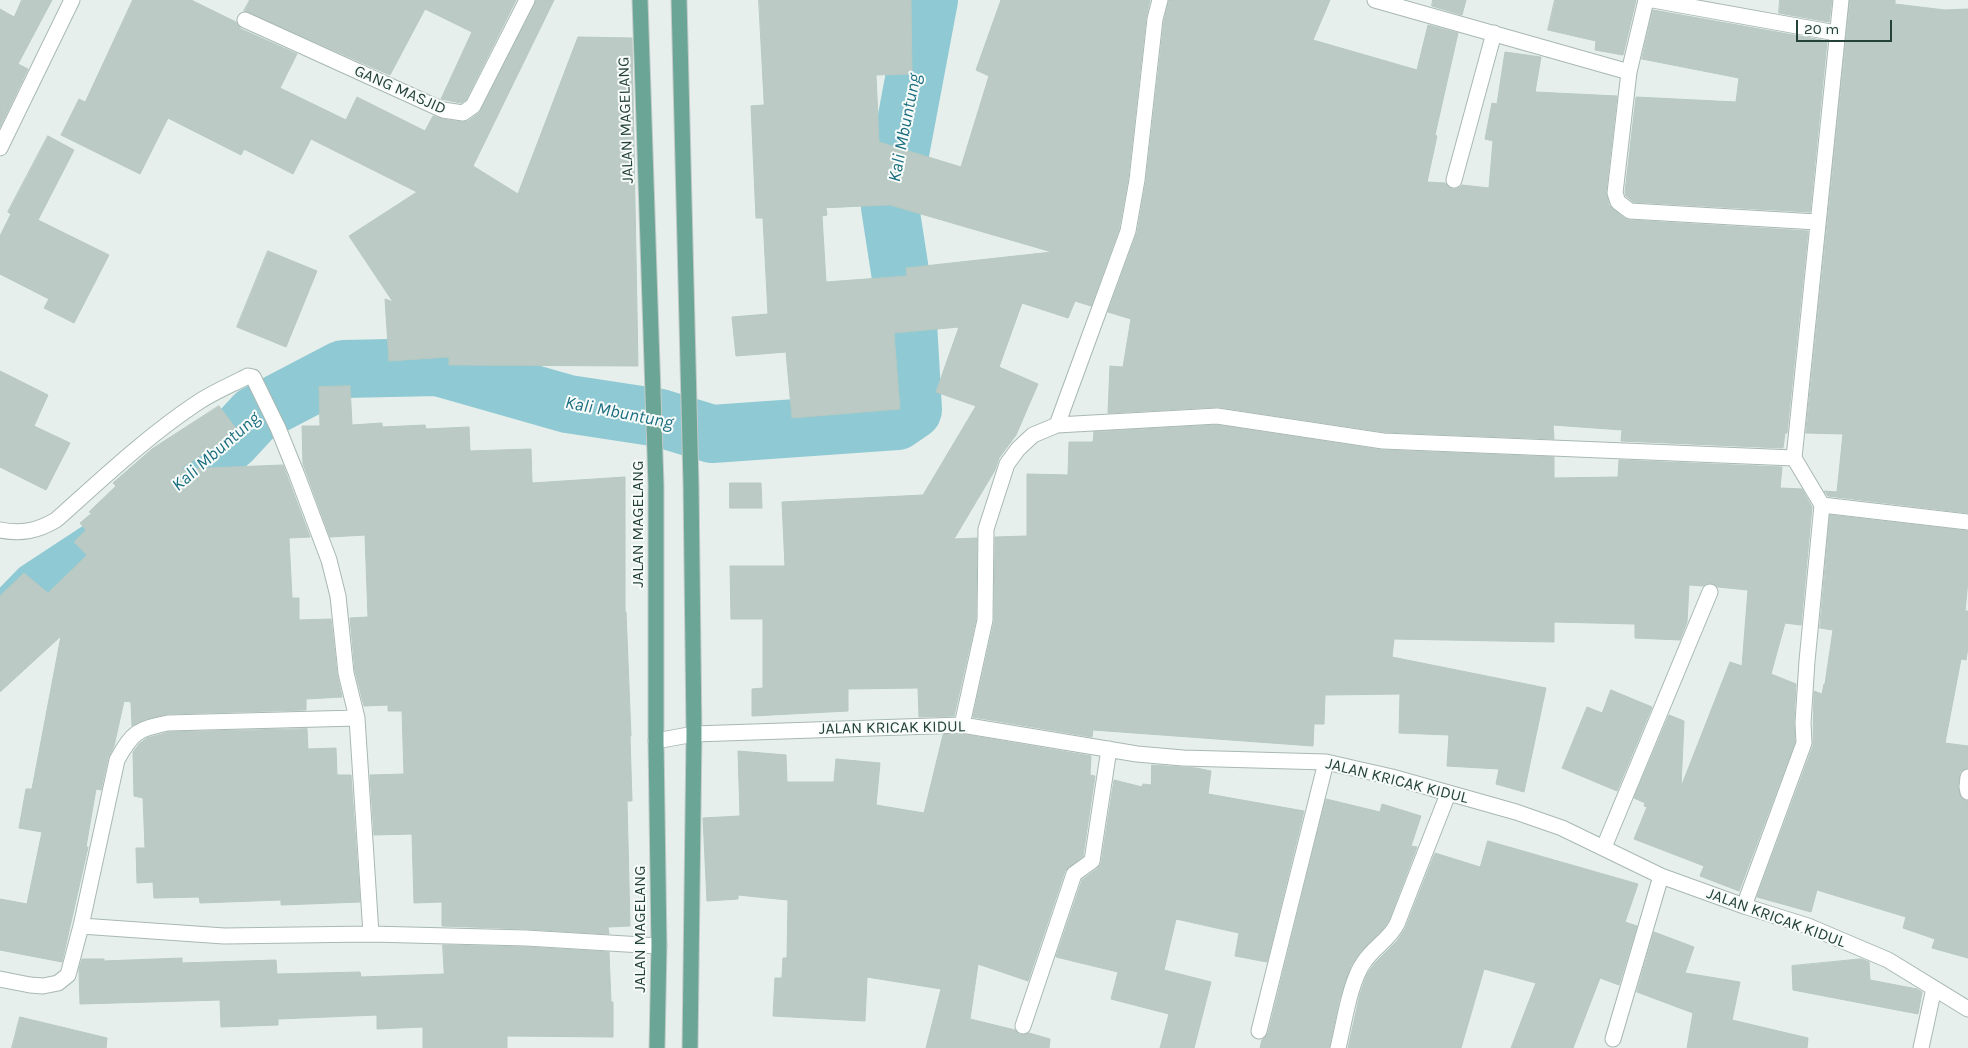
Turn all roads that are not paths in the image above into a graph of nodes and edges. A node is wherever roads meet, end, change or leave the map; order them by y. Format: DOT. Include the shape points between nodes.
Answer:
graph roads {
  1 [pos="72,0"];
  2 [pos="527,0"];
  3 [pos="640,0"];
  4 [pos="679,0"];
  5 [pos="1160,0"];
  6 [pos="1375,0"];
  7 [pos="1646,0"];
  8 [pos="1653,0"];
  9 [pos="1840,0"];
  10 [pos="245,20"];
  11 [pos="1494,33"];
  12 [pos="1836,33"];
  13 [pos="1629,72"];
  14 [pos="0,148"];
  15 [pos="1454,180"];
  16 [pos="1817,222"];
  17 [pos="1057,425"];
  18 [pos="1794,458"];
  19 [pos="1822,506"];
  20 [pos="1968,522"];
  21 [pos="0,530"];
  22 [pos="1710,592"];
  23 [pos="357,718"];
  24 [pos="962,725"];
  25 [pos="694,734"];
  26 [pos="656,741"];
  27 [pos="1109,750"];
  28 [pos="1326,762"];
  29 [pos="1968,777"];
  30 [pos="1968,792"];
  31 [pos="1448,794"];
  32 [pos="1604,847"];
  33 [pos="1661,876"];
  34 [pos="1744,906"];
  35 [pos="81,926"];
  36 [pos="371,934"];
  37 [pos="659,946"];
  38 [pos="0,979"];
  39 [pos="1934,988"];
  40 [pos="1968,1008"];
  41 [pos="1023,1026"];
  42 [pos="1259,1031"];
  43 [pos="1613,1039"];
  44 [pos="658,1048"];
  45 [pos="690,1048"];
  46 [pos="1338,1048"];
  47 [pos="1920,1048"];
  1 -- 14 [label="street"];
  2 -- 10 [label="street, GANG MASJID" via="473,106 463,113 443,110"];
  3 -- 26 [label="main road, JALAN MAGELANG" via="656,485"];
  4 -- 25 [label="main road"];
  5 -- 17 [label="street" via="1155,19 1138,180 1128,231"];
  6 -- 11 [label="street"];
  7 -- 13 [label="street"];
  8 -- 12 [label="street"];
  9 -- 12 [label="street"];
  11 -- 13 [label="street"];
  11 -- 15 [label="street"];
  12 -- 16 [label="street"];
  13 -- 16 [label="street" via="1615,193 1624,207 1630,211"];
  16 -- 18 [label="street"];
  17 -- 18 [label="street" via="1218,416 1383,441"];
  17 -- 24 [label="street" via="1033,435 1007,464 986,529 985,620"];
  18 -- 19 [label="street"];
  19 -- 20 [label="street"];
  19 -- 34 [label="street" via="1806,661 1804,743"];
  21 -- 23 [label="street" via="28,532 56,520 137,447 199,402 253,377 278,428 329,560 338,596 346,673"];
  22 -- 32 [label="street"];
  23 -- 35 [label="street" via="168,723 143,728 127,742 117,760"];
  23 -- 36 [label="street"];
  24 -- 25 [label="street, JALAN KRICAK KIDUL"];
  24 -- 27 [label="street, JALAN KRICAK KIDUL"];
  25 -- 26 [label="street, JALAN KRICAK KIDUL"];
  25 -- 45 [label="main road"];
  26 -- 37 [label="main road, JALAN MAGELANG"];
  27 -- 28 [label="street, JALAN KRICAK KIDUL" via="1183,758"];
  27 -- 41 [label="street" via="1092,861 1074,874"];
  28 -- 31 [label="street, JALAN KRICAK KIDUL"];
  28 -- 42 [label="street"];
  29 -- 30 [label="street"];
  31 -- 32 [label="street, JALAN KRICAK KIDUL" via="1516,812"];
  31 -- 46 [label="street" via="1398,924 1391,936 1364,962 1357,975"];
  32 -- 33 [label="street, JALAN KRICAK KIDUL"];
  33 -- 34 [label="street, JALAN KRICAK KIDUL"];
  33 -- 43 [label="street"];
  34 -- 39 [label="street, JALAN KRICAK KIDUL" via="1808,926 1888,960"];
  35 -- 36 [label="street" via="224,936"];
  35 -- 38 [label="street" via="68,975 58,983 43,986"];
  36 -- 37 [label="street"];
  37 -- 44 [label="main road, JALAN MAGELANG"];
  39 -- 40 [label="street, JALAN KRICAK KIDUL"];
  39 -- 47 [label="street"];
}
